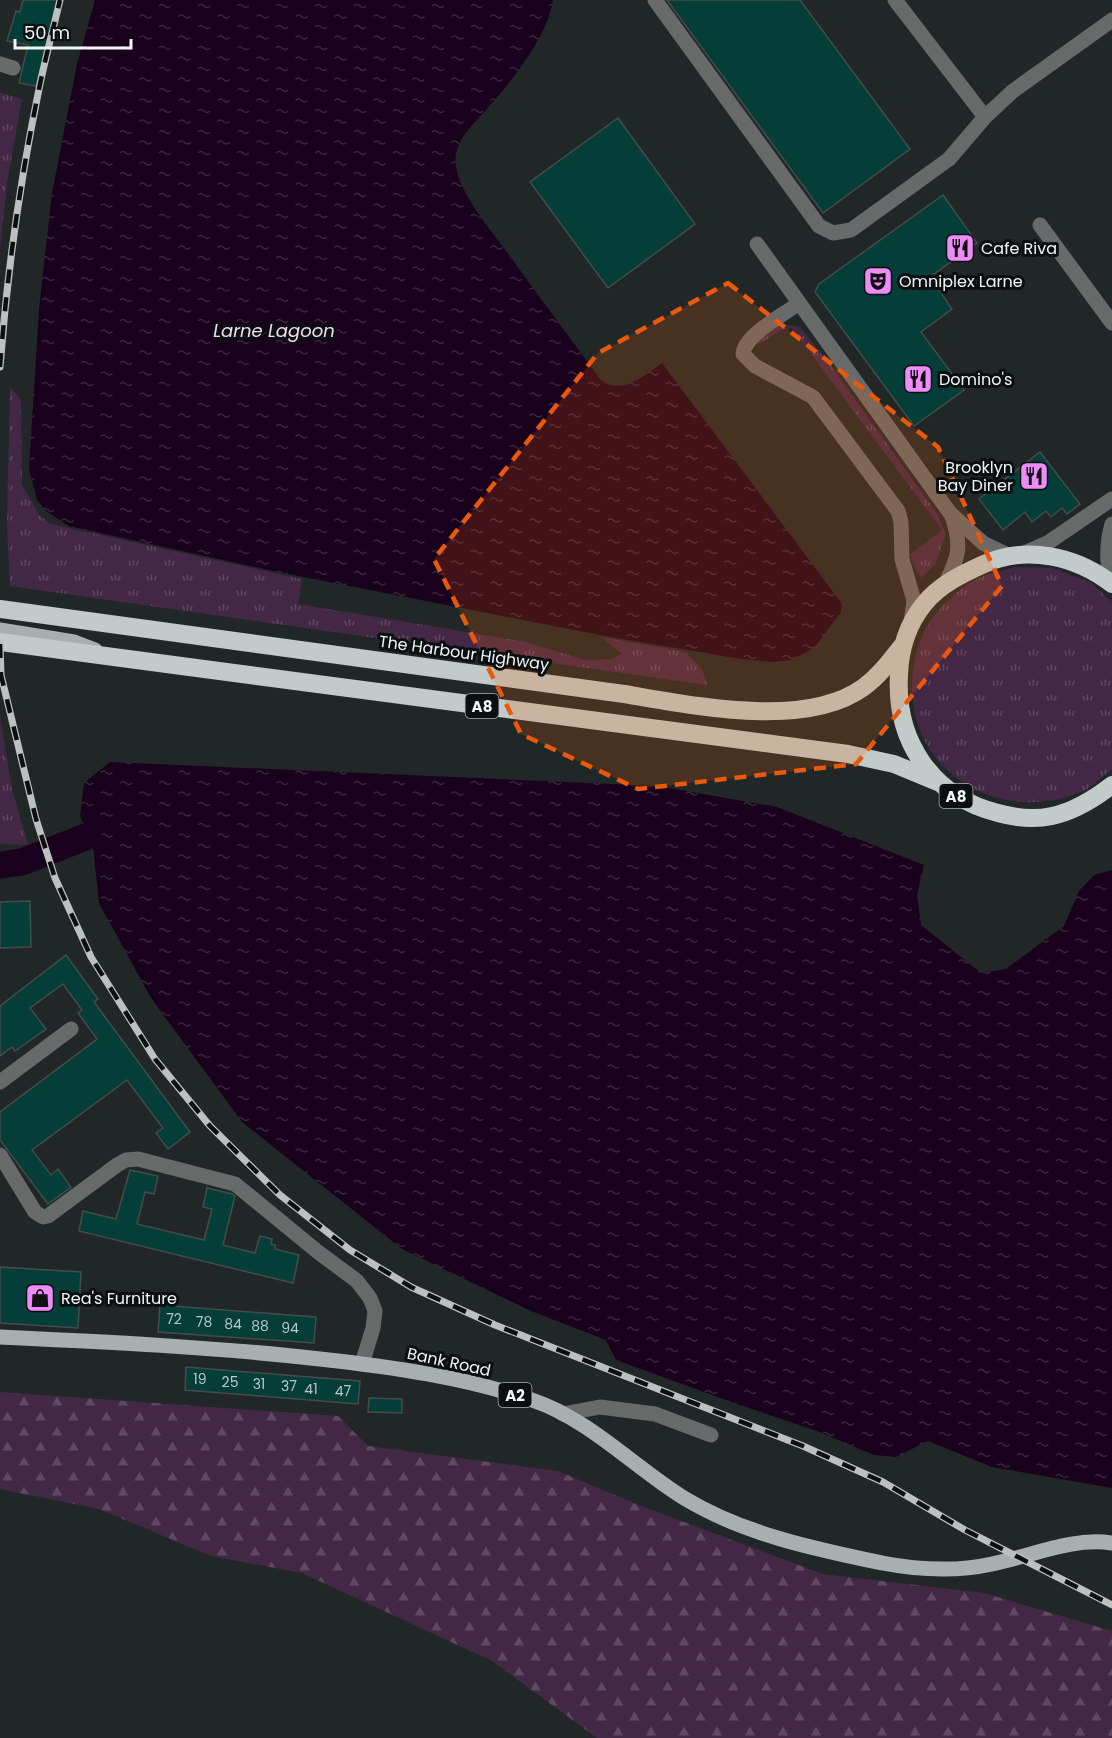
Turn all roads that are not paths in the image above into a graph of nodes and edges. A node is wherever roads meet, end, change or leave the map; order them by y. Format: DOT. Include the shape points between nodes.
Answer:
graph roads {
  1 [pos="655,0"];
  2 [pos="895,0"];
  3 [pos="1112,20"];
  4 [pos="985,117"];
  5 [pos="1040,225"];
  6 [pos="757,244"];
  7 [pos="799,303"];
  8 [pos="1112,323"];
  9 [pos="1112,499"];
  10 [pos="951,513"];
  11 [pos="1112,524"];
  12 [pos="1016,555"];
  13 [pos="1112,583"];
  14 [pos="945,584"];
  15 [pos="8,610"];
  16 [pos="910,625"];
  17 [pos="0,630"];
  18 [pos="20,638"];
  19 [pos="0,642"];
  20 [pos="902,646"];
  21 [pos="940,783"];
  22 [pos="1112,785"];
  23 [pos="71,1029"];
  24 [pos="0,1082"];
  25 [pos="0,1155"];
  26 [pos="0,1337"];
  27 [pos="362,1364"];
  28 [pos="563,1414"];
  29 [pos="711,1435"];
  30 [pos="1112,1544"];
  1 -- 4 [label="street" via="819,226 833,233 851,230 949,159"];
  2 -- 4 [label="street"];
  3 -- 4 [label="street" via="1013,91"];
  5 -- 8 [label="street"];
  6 -- 7 [label="street"];
  7 -- 10 [label="street"];
  7 -- 16 [label="street" via="750,338 743,354 755,366 813,397 898,511 902,559 914,601"];
  9 -- 12 [label="street" via="1048,542"];
  10 -- 12 [label="street" via="983,543"];
  10 -- 14 [label="street" via="959,548"];
  11 -- 13 [label="street" via="1107,540"];
  12 -- 13 [label="highway, A8" via="1069,561"];
  12 -- 14 [label="highway, A8" via="968,571"];
  14 -- 16 [label="highway, A8"];
  15 -- 20 [label="highway, The Harbour Highway / A8" via="757,712 838,702 877,677"];
  16 -- 20 [label="highway, A8"];
  17 -- 18 [label="main road"];
  18 -- 19 [label="highway, A8"];
  18 -- 21 [label="highway, A8" via="112,657 848,754 894,764"];
  20 -- 21 [label="highway, A8" via="898,692 905,730"];
  21 -- 22 [label="highway, A8" via="973,805 1012,817 1032,818 1072,810"];
  23 -- 24 [label="street"];
  25 -- 27 [label="street" via="35,1212 44,1217 128,1159 235,1184 349,1274 366,1292 375,1313"];
  26 -- 27 [label="main road, Bank Road / A2" via="258,1352"];
  27 -- 28 [label="main road, Bank Road / A2" via="462,1381 534,1400"];
  28 -- 29 [label="street" via="600,1407 655,1414"];
  28 -- 30 [label="main road, Bank Road / A2" via="685,1498 734,1523 875,1561 920,1570 962,1569 1093,1541"];
}
